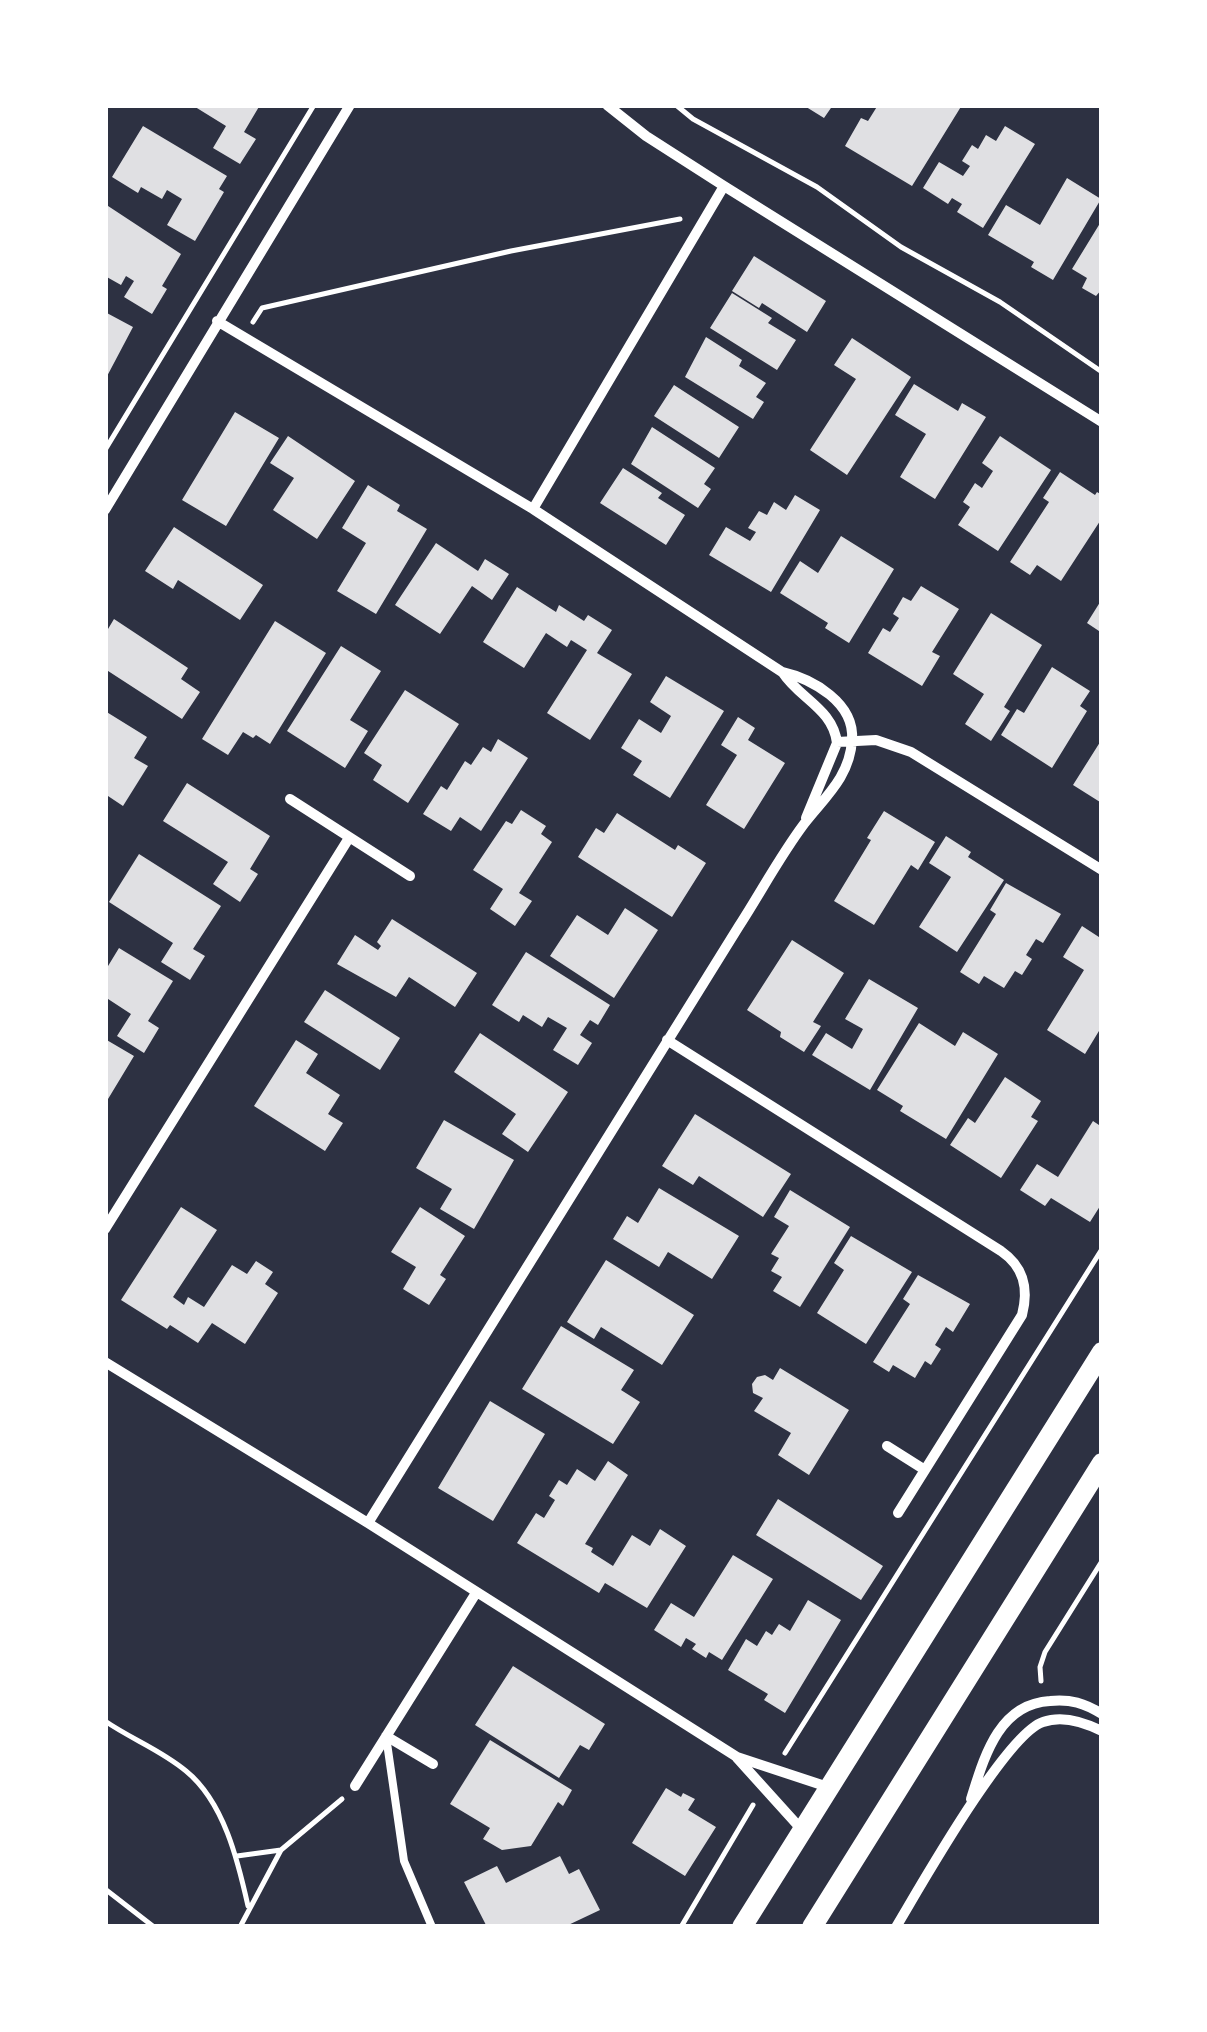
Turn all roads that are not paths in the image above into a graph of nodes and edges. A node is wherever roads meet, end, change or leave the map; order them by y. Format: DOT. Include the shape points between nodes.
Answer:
graph roads {
  1 [pos="350,105"];
  2 [pos="607,105"];
  3 [pos="724,186"];
  4 [pos="218,321"];
  5 [pos="1102,422"];
  6 [pos="533,509"];
  7 [pos="105,510"];
  8 [pos="782,672"];
  9 [pos="853,739"];
  10 [pos="836,742"];
  11 [pos="290,799"];
  12 [pos="806,822"];
  13 [pos="348,838"];
  14 [pos="1102,870"];
  15 [pos="410,876"];
  16 [pos="667,1040"];
  17 [pos="105,1229"];
  18 [pos="1102,1352"];
  19 [pos="105,1362"];
  20 [pos="1102,1374"];
  21 [pos="1080,1387"];
  22 [pos="887,1446"];
  23 [pos="1102,1464"];
  24 [pos="925,1470"];
  25 [pos="898,1514"];
  26 [pos="368,1523"];
  27 [pos="476,1593"];
  28 [pos="1102,1714"];
  29 [pos="1102,1731"];
  30 [pos="386,1736"];
  31 [pos="736,1757"];
  32 [pos="433,1764"];
  33 [pos="356,1786"];
  34 [pos="828,1787"];
  35 [pos="968,1810"];
  36 [pos="802,1830"];
  37 [pos="432,1927"];
  38 [pos="742,1927"];
  39 [pos="812,1927"];
  40 [pos="896,1927"];
  1 -- 4 [label="street"];
  2 -- 3 [label="street"];
  3 -- 5 [label="street"];
  3 -- 6 [label="street"];
  4 -- 6 [label="street"];
  4 -- 7 [label="street"];
  6 -- 8 [label="street"];
  8 -- 9 [label="street" via="836,700"];
  8 -- 10 [label="street" via="826,713"];
  9 -- 10 [label="street"];
  9 -- 12 [label="street" via="838,784"];
  9 -- 14 [label="street" via="920,756"];
  10 -- 12 [label="street"];
  11 -- 13 [label="street"];
  12 -- 16 [label="street"];
  13 -- 15 [label="street"];
  13 -- 17 [label="street"];
  16 -- 24 [label="street" via="1019,1267 1026,1290 1022,1315"];
  16 -- 26 [label="street"];
  18 -- 21 [label="main road"];
  19 -- 26 [label="street"];
  20 -- 21 [label="street"];
  21 -- 34 [label="main road"];
  22 -- 24 [label="street"];
  23 -- 39 [label="main road"];
  24 -- 25 [label="street"];
  26 -- 27 [label="street"];
  27 -- 30 [label="street"];
  27 -- 31 [label="street"];
  28 -- 35 [label="street" via="1079,1702 1041,1701 1015,1713 992,1741"];
  29 -- 35 [label="street" via="1071,1719 1031,1728"];
  30 -- 32 [label="street"];
  30 -- 33 [label="street"];
  30 -- 37 [label="lane" via="404,1861"];
  31 -- 34 [label="street"];
  31 -- 36 [label="street"];
  34 -- 36 [label="main road"];
  35 -- 40 [label="street"];
  36 -- 38 [label="main road"];
}
